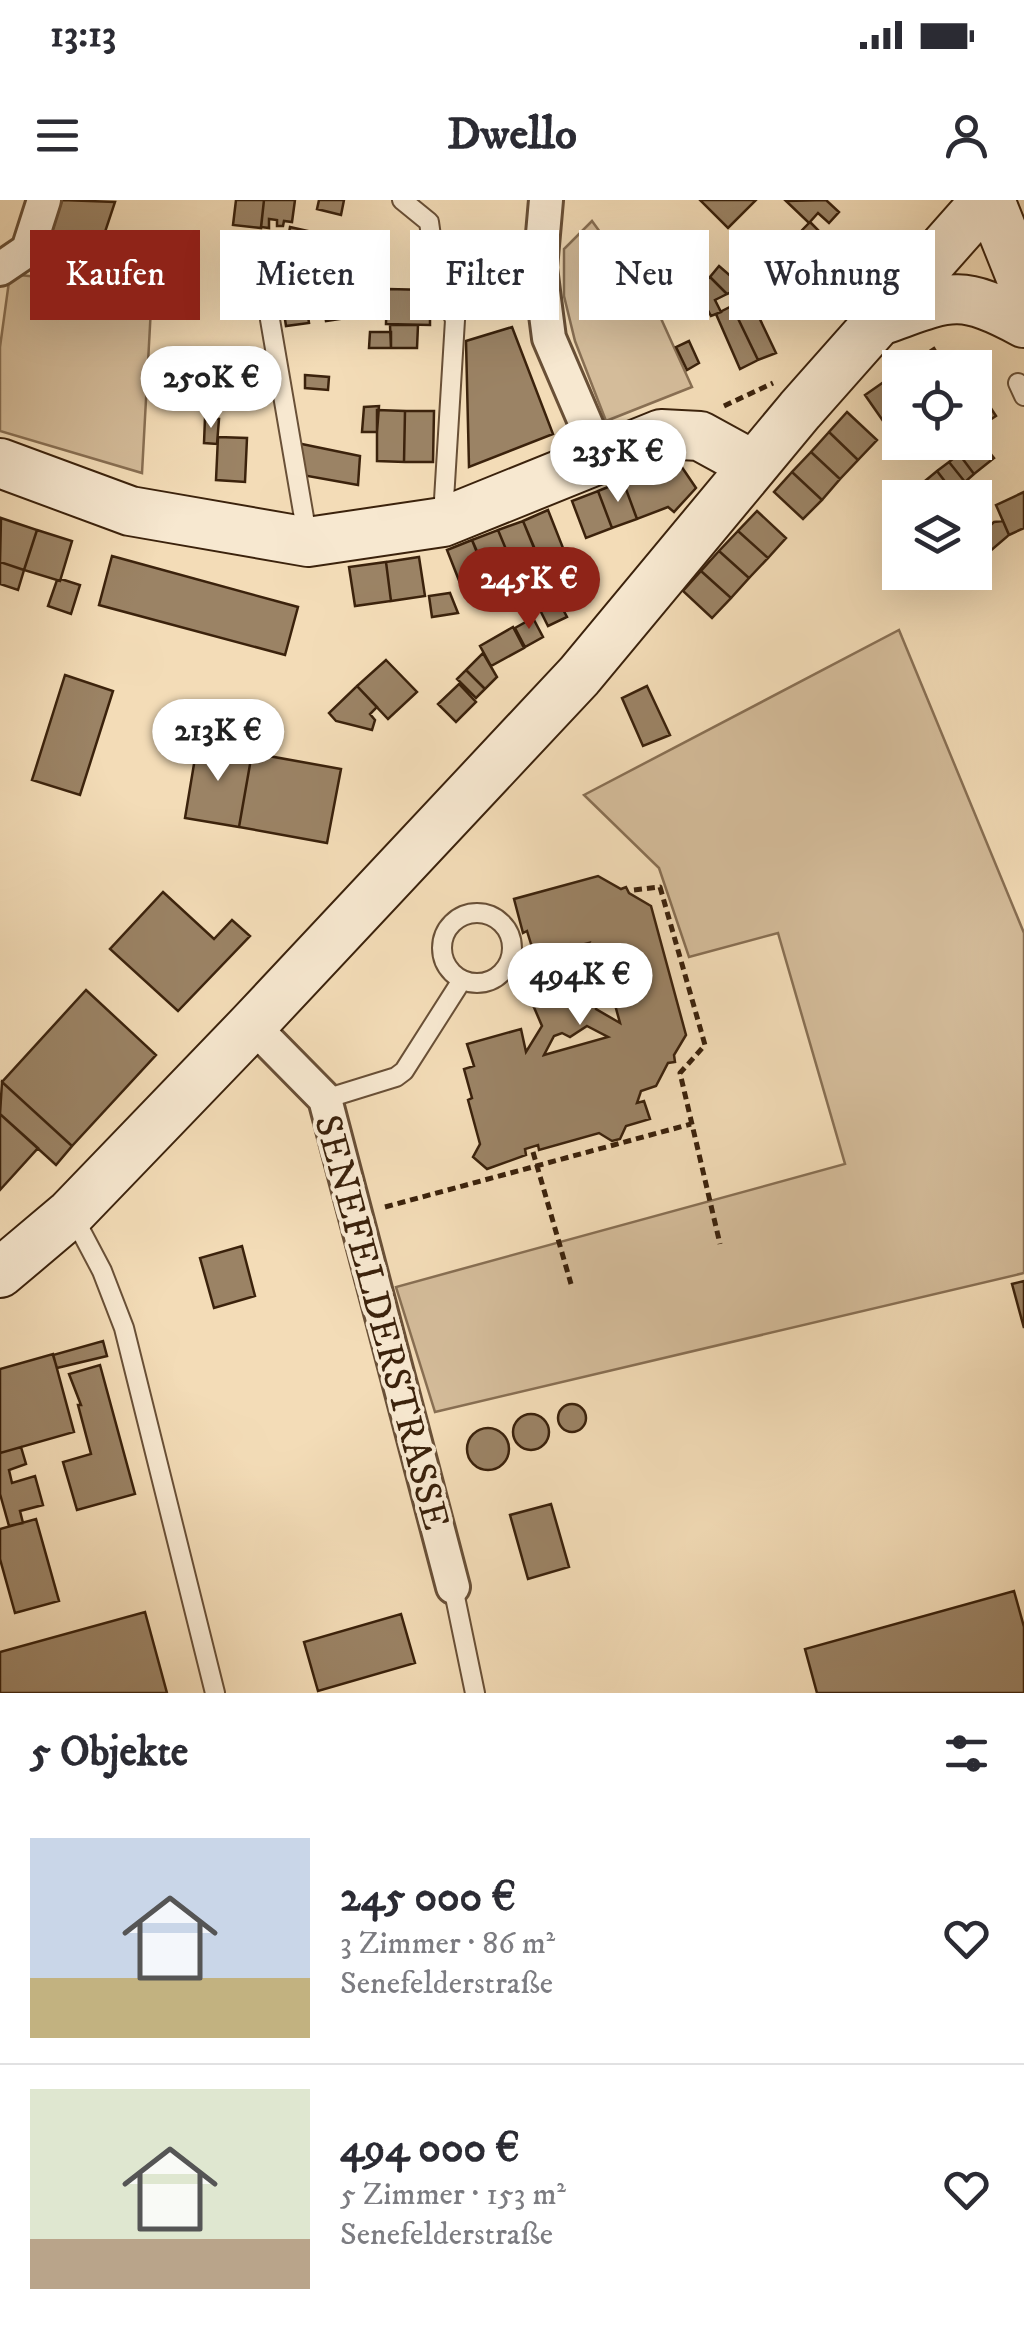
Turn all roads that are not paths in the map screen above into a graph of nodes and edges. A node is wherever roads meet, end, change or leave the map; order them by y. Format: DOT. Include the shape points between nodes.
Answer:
graph roads {
  1 [pos="44,200"];
  2 [pos="402,200"];
  3 [pos="546,200"];
  4 [pos="988,200"];
  5 [pos="0,270"];
  6 [pos="1024,285"];
  7 [pos="270,320"];
  8 [pos="879,322"];
  9 [pos="1024,324"];
  10 [pos="600,457"];
  11 [pos="0,463"];
  12 [pos="753,465"];
  13 [pos="443,522"];
  14 [pos="308,542"];
  15 [pos="462,980"];
  16 [pos="252,1025"];
  17 [pos="325,1099"];
  18 [pos="71,1213"];
  19 [pos="1,1271"];
  20 [pos="453,1587"];
  21 [pos="215,1693"];
  22 [pos="476,1693"];
  1 -- 5 [label="street" via="28,250"];
  2 -- 13 [label="lane" via="429,222 436,271 455,320"];
  3 -- 10 [label="street" via="540,268 549,338"];
  4 -- 6 [label="street"];
  4 -- 8 [label="street"];
  7 -- 14 [label="lane"];
  8 -- 9 [label="street" via="957,298 993,306"];
  8 -- 12 [label="street"];
  10 -- 12 [label="street" via="661,434 700,436"];
  10 -- 13 [label="street"];
  11 -- 14 [label="street" via="130,511"];
  12 -- 16 [label="street" via="578,676"];
  13 -- 14 [label="street"];
  15 -- 15 [label="lane" via="494,978 509,962 507,930 490,915 466,914 447,928 442,951"];
  15 -- 17 [label="lane" via="396,1077"];
  16 -- 17 [label="street, SENEFELDERSTRASSE"];
  16 -- 18 [label="street"];
  17 -- 20 [label="street, SENEFELDERSTRASSE"];
  18 -- 19 [label="street"];
  18 -- 21 [label="lane" via="124,1328"];
  20 -- 22 [label="lane"];
}
